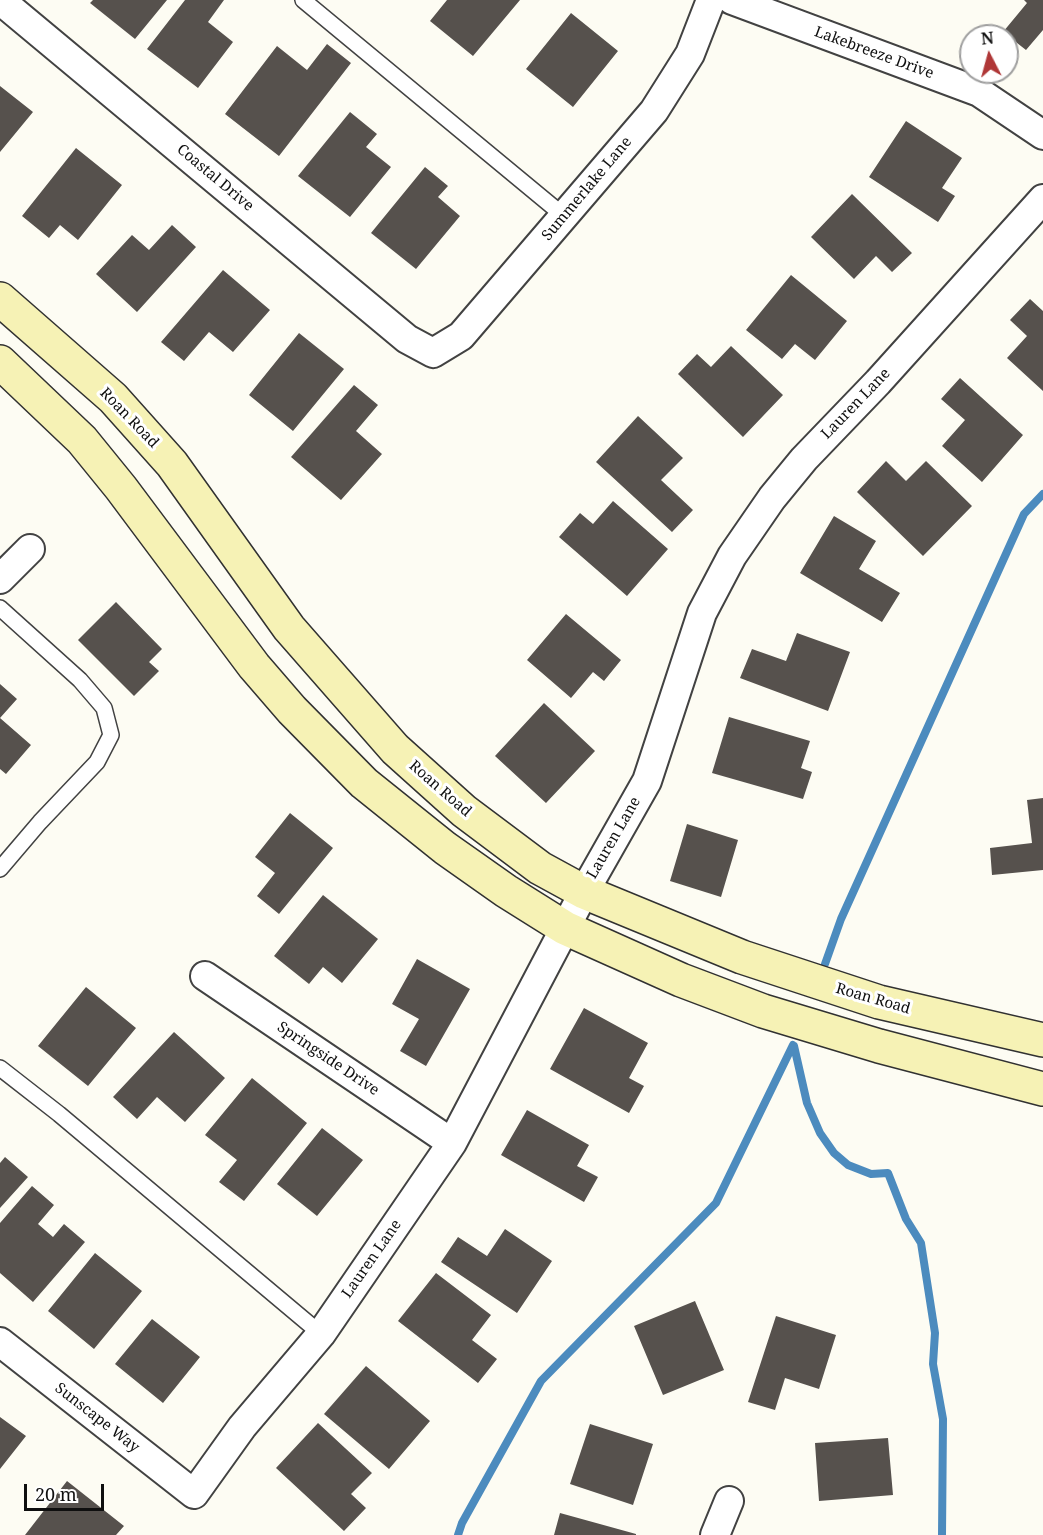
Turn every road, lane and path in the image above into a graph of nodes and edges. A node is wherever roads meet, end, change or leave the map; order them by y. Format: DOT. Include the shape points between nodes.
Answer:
graph roads {
  1 [pos="0,0"];
  2 [pos="303,0"];
  3 [pos="711,0"];
  4 [pos="732,0"];
  5 [pos="1043,135"];
  6 [pos="1043,199"];
  7 [pos="564,216"];
  8 [pos="0,299"];
  9 [pos="433,353"];
  10 [pos="0,362"];
  11 [pos="30,549"];
  12 [pos="0,579"];
  13 [pos="0,609"];
  14 [pos="0,869"];
  15 [pos="584,892"];
  16 [pos="565,927"];
  17 [pos="205,976"];
  18 [pos="1043,1040"];
  19 [pos="0,1068"];
  20 [pos="1043,1089"];
  21 [pos="452,1143"];
  22 [pos="321,1334"];
  23 [pos="0,1342"];
  24 [pos="194,1494"];
  25 [pos="729,1501"];
  26 [pos="715,1535"];
  1 -- 9 [label="street, Coastal Drive" via="407,339"];
  2 -- 7 [label="lane"];
  3 -- 7 [label="street, Summerlake Lane" via="690,54 654,111"];
  4 -- 5 [label="street, Lakebreeze Drive" via="978,92"];
  6 -- 15 [label="street, Lauren Lane" via="804,459 732,556 702,613 646,781"];
  7 -- 9 [label="street, Summerlake Lane" via="461,336"];
  8 -- 15 [label="street, Roan Road" via="113,398 172,464 289,628 396,749 464,810 540,868"];
  10 -- 16 [label="street" via="82,440 254,666 364,783 445,848"];
  11 -- 12 [label="street"];
  13 -- 14 [label="lane" via="80,680 104,708 111,735 97,762"];
  15 -- 16 [label="street, Lauren Lane"];
  15 -- 18 [label="street, Roan Road" via="741,957 879,1002"];
  16 -- 20 [label="street" via="681,980 763,1011"];
  16 -- 21 [label="street, Lauren Lane"];
  17 -- 21 [label="street, Springside Drive"];
  19 -- 22 [label="lane"];
  21 -- 22 [label="street, Lauren Lane"];
  22 -- 24 [label="street, Lauren Lane" via="242,1427"];
  23 -- 24 [label="street, Sunscape Way"];
  25 -- 26 [label="street"];
}
